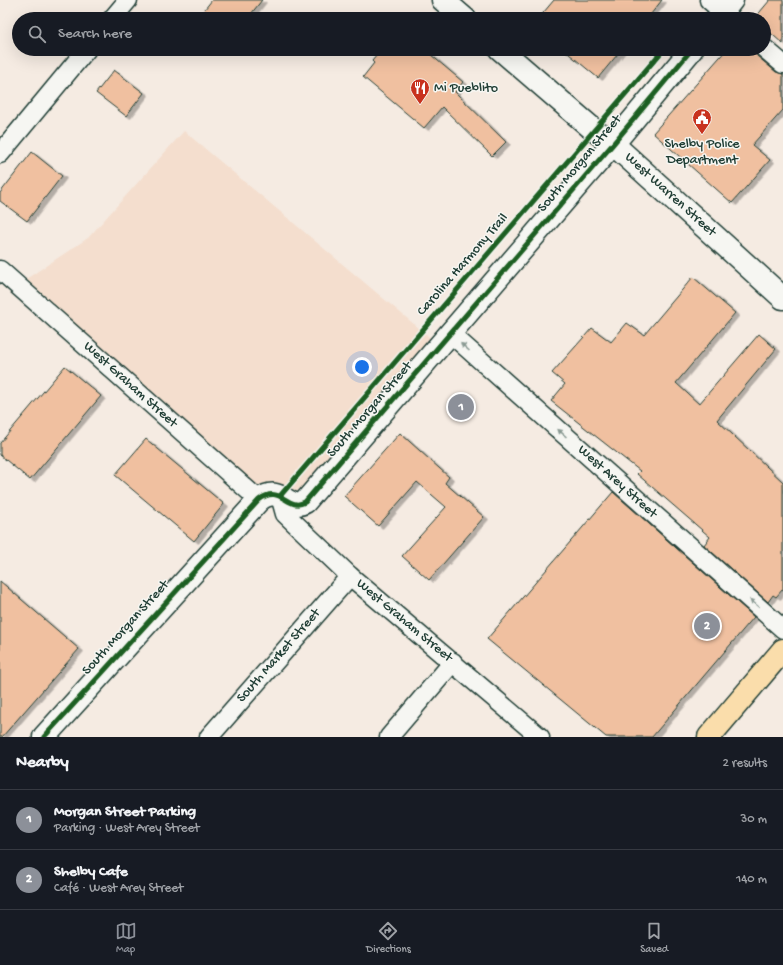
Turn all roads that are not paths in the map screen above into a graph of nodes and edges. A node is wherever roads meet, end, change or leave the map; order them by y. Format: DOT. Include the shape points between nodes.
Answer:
graph roads {
  1 [pos="128,0"];
  2 [pos="443,0"];
  3 [pos="118,12"];
  4 [pos="457,12"];
  5 [pos="771,54"];
  6 [pos="82,56"];
  7 [pos="508,56"];
  8 [pos="686,56"];
  9 [pos="783,64"];
  10 [pos="613,144"];
  11 [pos="0,154"];
  12 [pos="0,270"];
  13 [pos="783,298"];
  14 [pos="451,334"];
  15 [pos="270,498"];
  16 [pos="350,576"];
  17 [pos="783,629"];
  18 [pos="783,650"];
  19 [pos="453,662"];
  20 [pos="44,737"];
  21 [pos="208,737"];
  22 [pos="389,737"];
  23 [pos="540,737"];
  24 [pos="709,737"];
  1 -- 3 [label="street"];
  2 -- 4 [label="street"];
  5 -- 9 [label="street"];
  6 -- 11 [label="street"];
  7 -- 10 [label="street, West Warren Street"];
  8 -- 10 [label="street, South Morgan Street"];
  10 -- 13 [label="street, West Warren Street"];
  10 -- 14 [label="street, South Morgan Street"];
  12 -- 15 [label="street, West Graham Street"];
  14 -- 15 [label="street, South Morgan Street" via="305,502 299,505"];
  17 -- 14 [label="street, West Arey Street, one-way"];
  15 -- 16 [label="street, West Graham Street"];
  15 -- 20 [label="street, South Morgan Street"];
  16 -- 19 [label="street, West Graham Street"];
  16 -- 21 [label="street, South Market Street"];
  18 -- 24 [label="main road"];
  19 -- 22 [label="street"];
  19 -- 23 [label="street, West Graham Street"];
}
